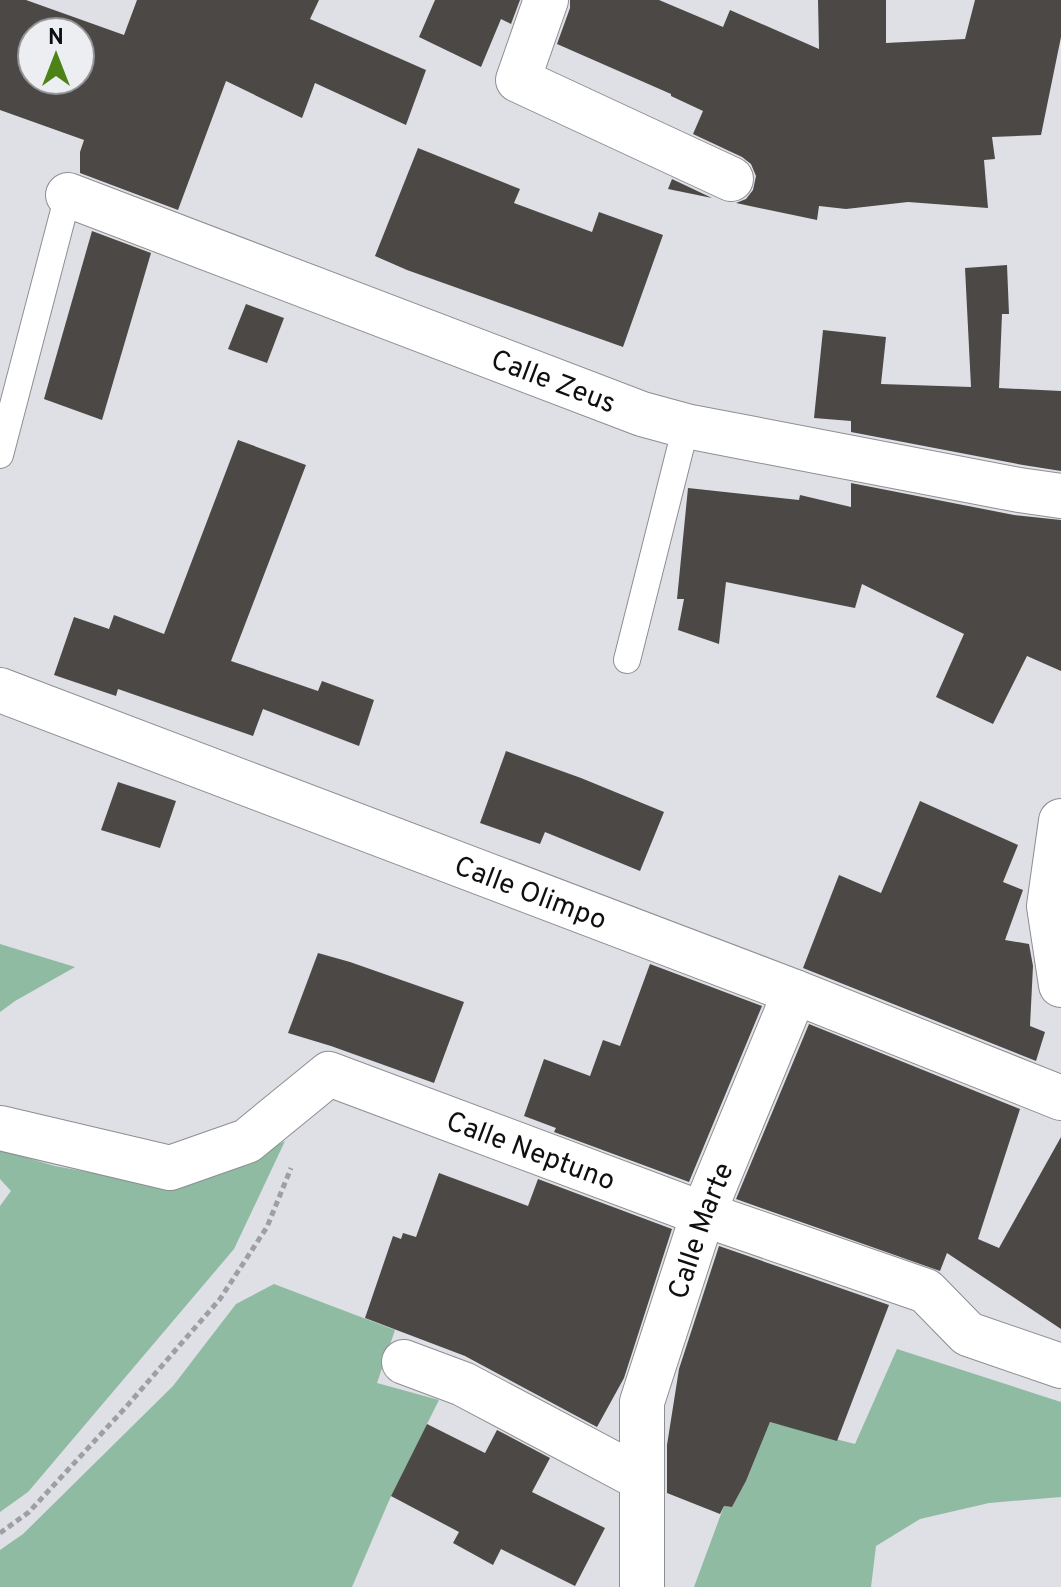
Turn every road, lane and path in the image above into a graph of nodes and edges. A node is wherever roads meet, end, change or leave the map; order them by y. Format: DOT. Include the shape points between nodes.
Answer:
graph roads {
  1 [pos="546,0"];
  2 [pos="731,179"];
  3 [pos="68,195"];
  4 [pos="686,426"];
  5 [pos="0,455"];
  6 [pos="1061,496"];
  7 [pos="627,660"];
  8 [pos="0,690"];
  9 [pos="1061,821"];
  10 [pos="1061,985"];
  11 [pos="795,992"];
  12 [pos="1061,1098"];
  13 [pos="0,1128"];
  14 [pos="295,1157"];
  15 [pos="703,1214"];
  16 [pos="404,1362"];
  17 [pos="1061,1366"];
  18 [pos="642,1479"];
  19 [pos="0,1533"];
  20 [pos="642,1587"];
  1 -- 2 [label="street" via="518,80"];
  3 -- 4 [label="street, Calle Zeus" via="642,414"];
  3 -- 5 [label="lane"];
  4 -- 6 [label="street, Calle Zeus"];
  4 -- 7 [label="lane"];
  8 -- 11 [label="street, Calle Olimpo"];
  9 -- 10 [label="street" via="1049,906"];
  11 -- 12 [label="street, Calle Olimpo"];
  11 -- 15 [label="street, Calle Marte"];
  13 -- 15 [label="street, Calle Neptuno" via="170,1168 247,1141 329,1074"];
  14 -- 19 [label="path" via="267,1227 220,1299 29,1512"];
  15 -- 17 [label="street, Calle Neptuno" via="926,1291 968,1334"];
  15 -- 18 [label="street, Calle Marte" via="642,1402"];
  16 -- 18 [label="street" via="463,1384"];
  18 -- 20 [label="street, Calle Marte"];
}
